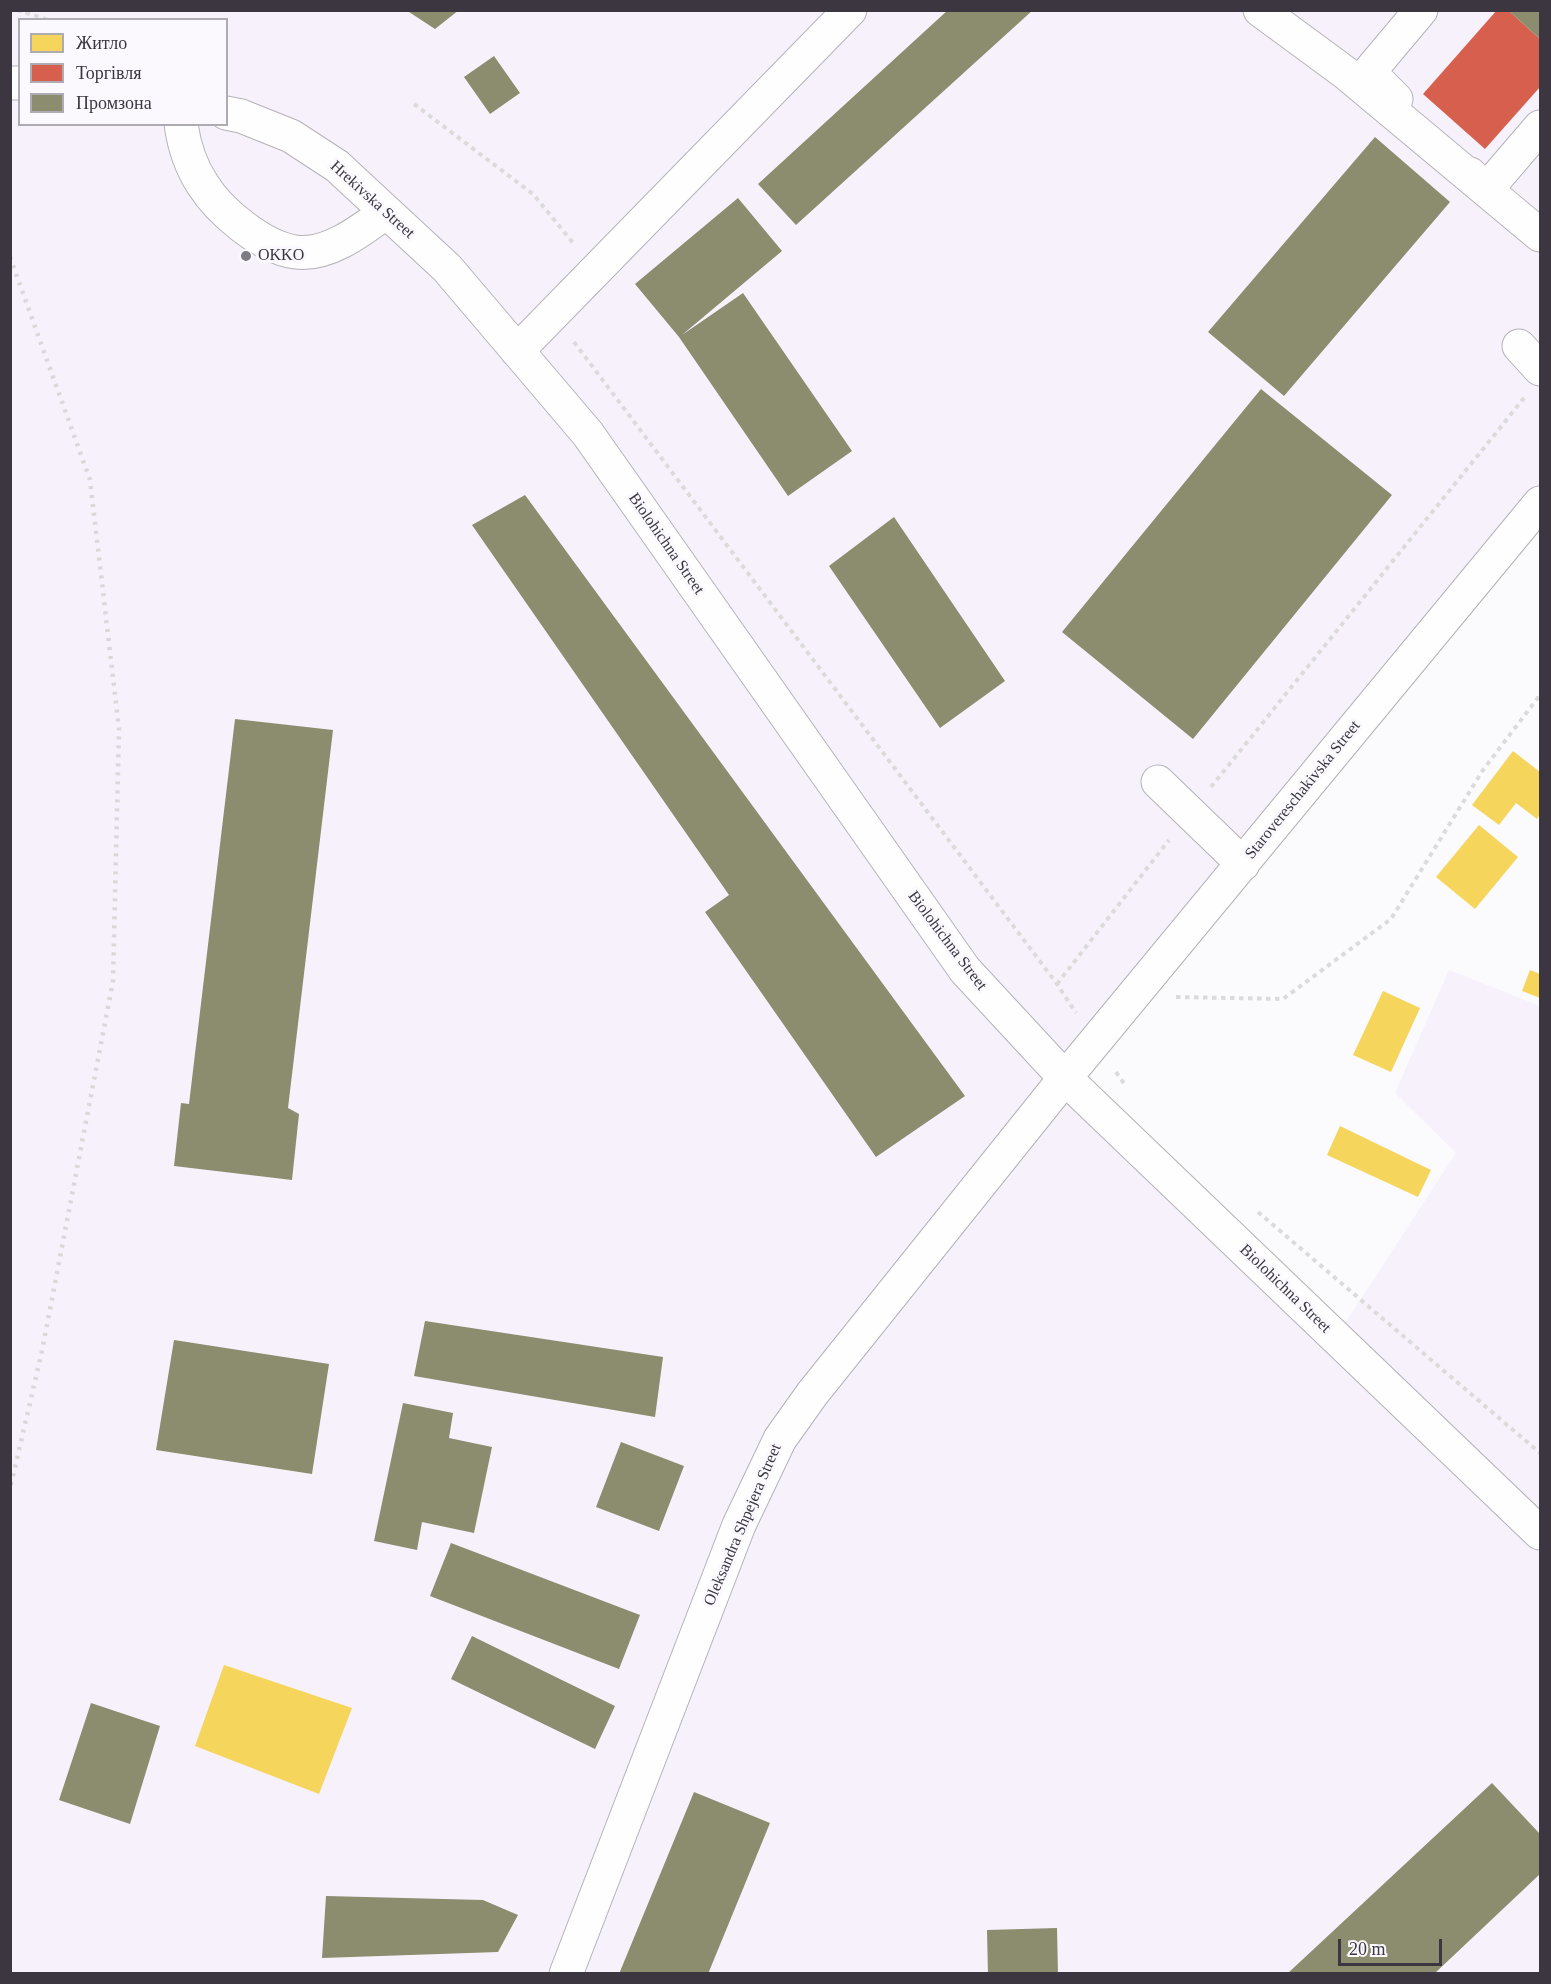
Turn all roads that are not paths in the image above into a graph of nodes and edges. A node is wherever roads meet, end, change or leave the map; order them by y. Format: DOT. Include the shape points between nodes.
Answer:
graph roads {
  1 [pos="850,10"];
  2 [pos="1260,10"];
  3 [pos="1421,10"];
  4 [pos="228,113"];
  5 [pos="181,126"];
  6 [pos="1540,127"];
  7 [pos="1486,190"];
  8 [pos="386,212"];
  9 [pos="1540,235"];
  10 [pos="447,268"];
  11 [pos="517,351"];
  12 [pos="1540,502"];
  13 [pos="1158,782"];
  14 [pos="1243,864"];
  15 [pos="1065,1078"];
  16 [pos="1540,1533"];
  17 [pos="566,1974"];
  1 -- 11 [label="street"];
  2 -- 7 [label="street" via="1347,74"];
  3 -- 7 [label="street" via="1370,72"];
  4 -- 8 [label="street, Hrekivska Street" via="291,136 337,166"];
  5 -- 8 [label="street" via="184,145 203,185 224,211 267,242 296,252 318,250 342,242"];
  6 -- 7 [label="street"];
  7 -- 9 [label="street"];
  8 -- 10 [label="street, Hrekivska Street"];
  10 -- 11 [label="street, Biolohichna Street"];
  11 -- 15 [label="street, Biolohichna Street" via="588,434 965,970"];
  12 -- 14 [label="street, Starovereschakivska Street"];
  13 -- 14 [label="street"];
  14 -- 15 [label="street, Starovereschakivska Street"];
  15 -- 16 [label="street, Biolohichna Street"];
  15 -- 17 [label="street, Oleksandra Shpejera Street" via="780,1439 739,1525"];
}
